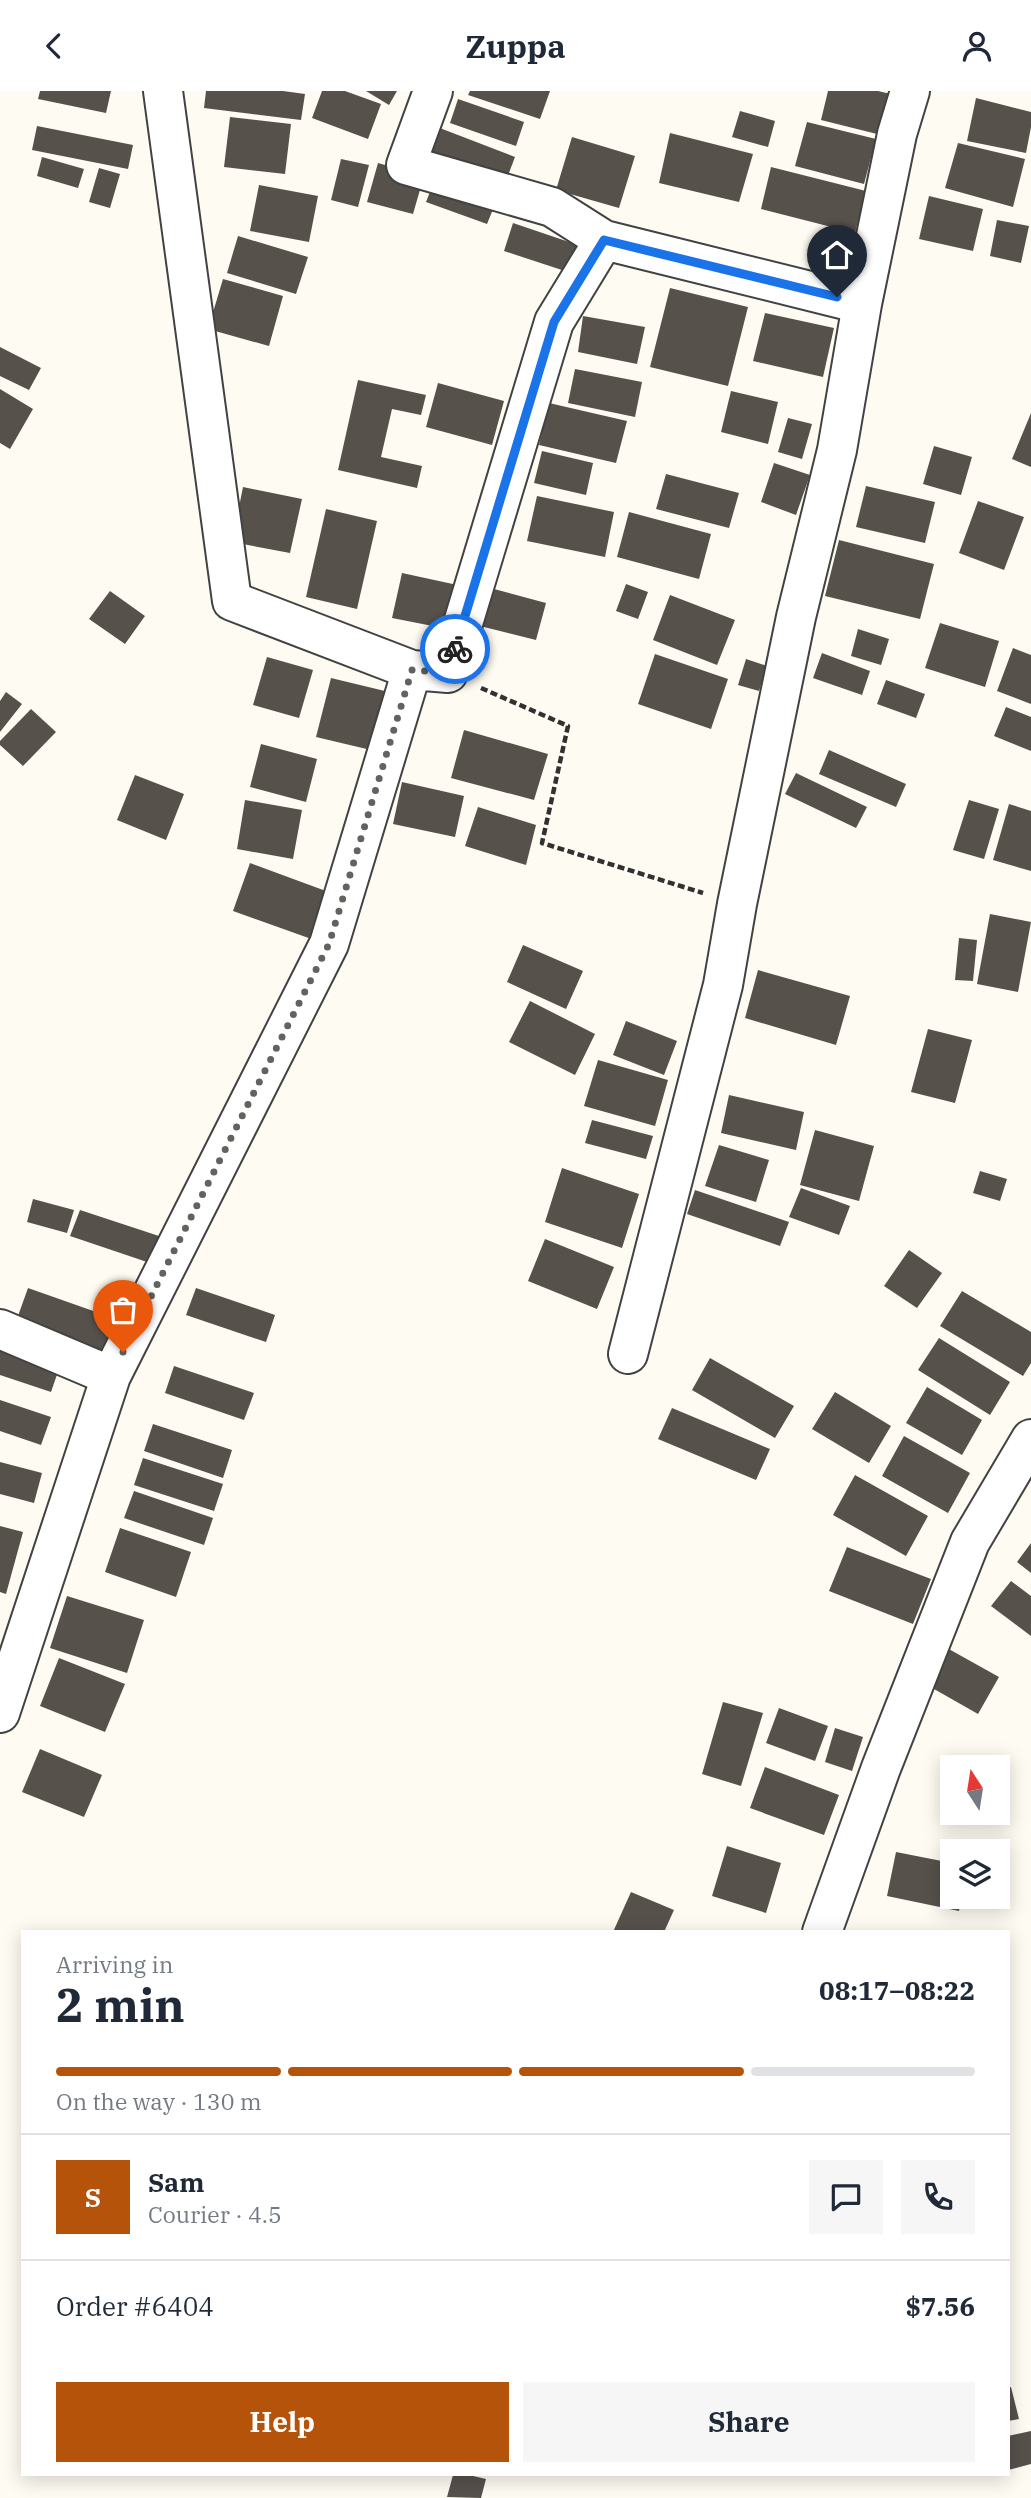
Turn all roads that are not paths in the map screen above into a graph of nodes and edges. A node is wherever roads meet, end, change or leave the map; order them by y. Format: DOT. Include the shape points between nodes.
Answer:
graph roads {
  1 [pos="163,91"];
  2 [pos="433,91"];
  3 [pos="910,91"];
  4 [pos="604,240"];
  5 [pos="862,304"];
  6 [pos="430,671"];
  7 [pos="0,1329"];
  8 [pos="628,1353"];
  9 [pos="111,1375"];
  10 [pos="1031,1439"];
  11 [pos="0,1713"];
  12 [pos="823,1930"];
  1 -- 6 [label="street" via="232,601"];
  2 -- 4 [label="street" via="407,165 552,207"];
  3 -- 5 [label="street"];
  4 -- 5 [label="street"];
  4 -- 6 [label="street" via="554,322"];
  5 -- 8 [label="street" via="837,450 796,617 723,985"];
  6 -- 9 [label="street" via="329,944"];
  7 -- 9 [label="street"];
  9 -- 11 [label="street"];
  10 -- 12 [label="street" via="970,1542"];
}
